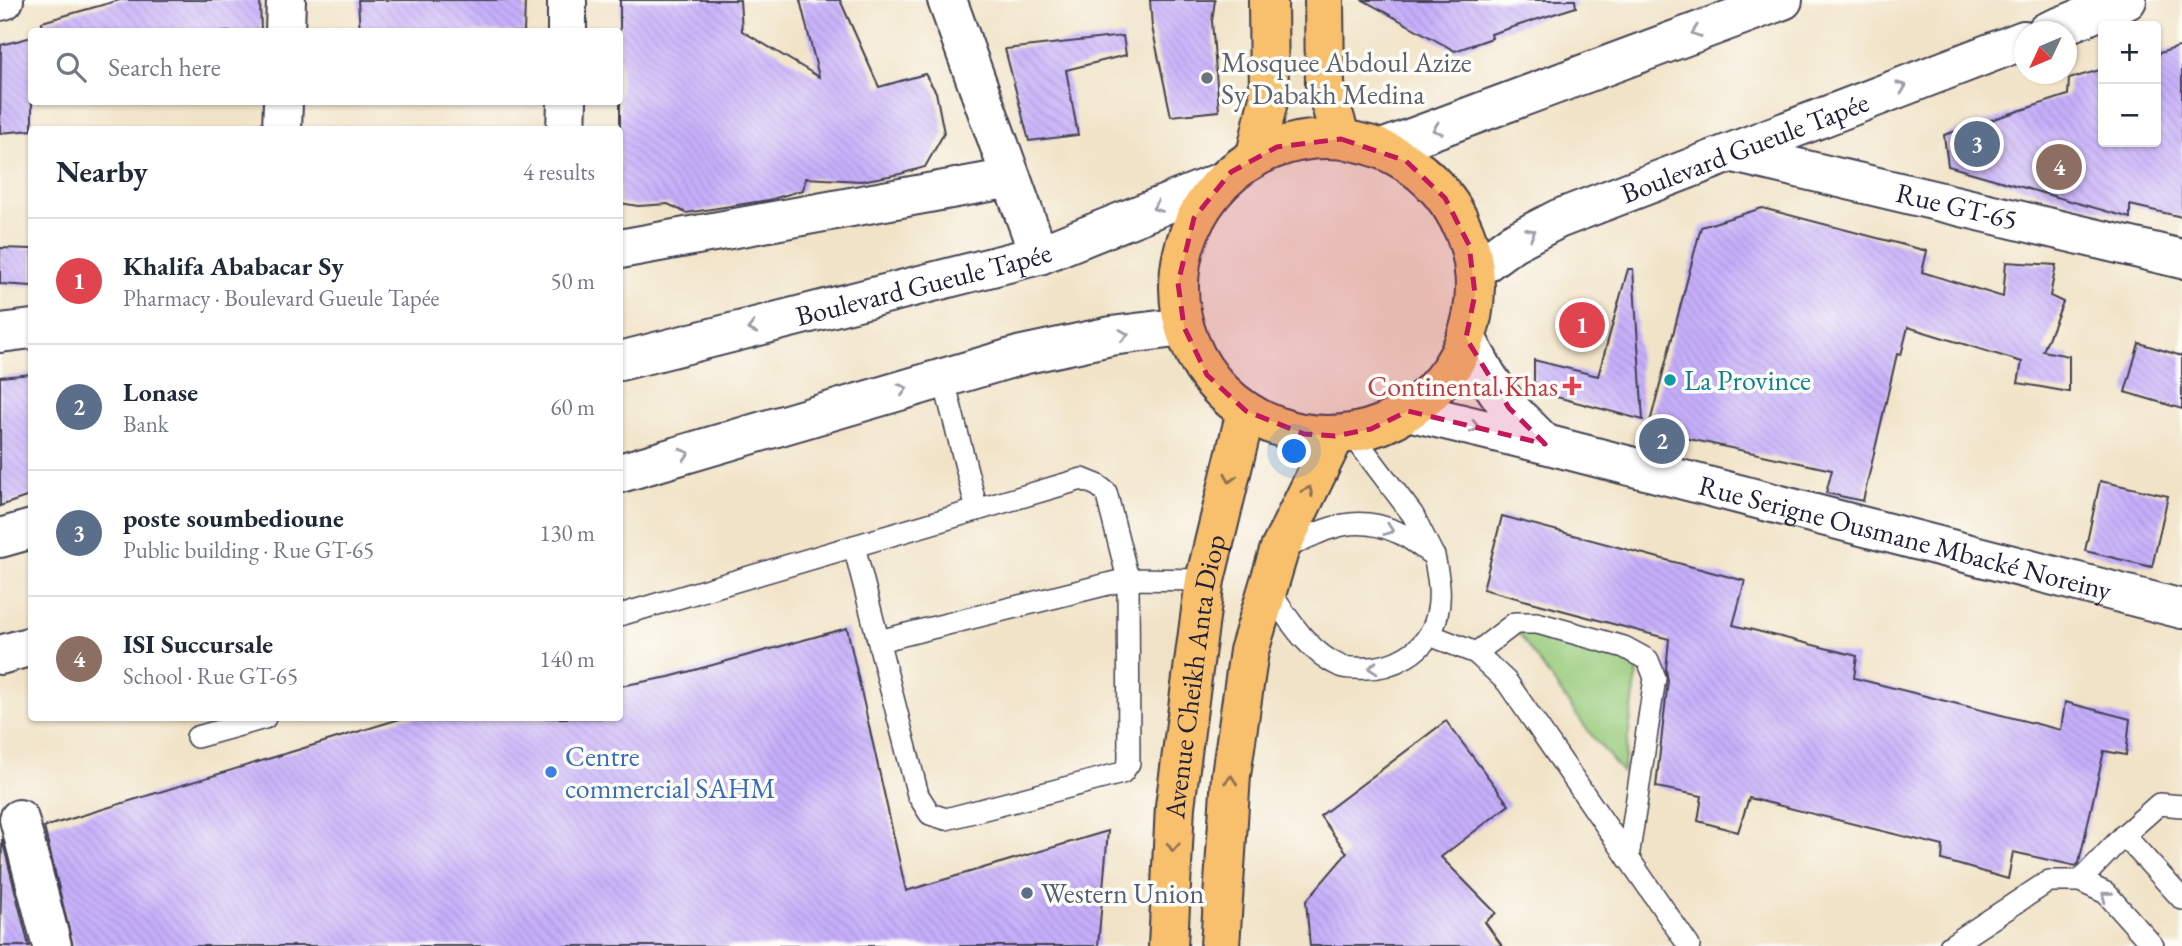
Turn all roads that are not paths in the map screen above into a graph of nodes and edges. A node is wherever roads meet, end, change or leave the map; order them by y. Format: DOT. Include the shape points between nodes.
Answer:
graph roads {
  1 [pos="286,0"];
  2 [pos="567,0"];
  3 [pos="947,0"];
  4 [pos="1268,0"];
  5 [pos="1324,0"];
  6 [pos="1783,0"];
  7 [pos="2127,0"];
  8 [pos="2074,21"];
  9 [pos="285,28"];
  10 [pos="567,28"];
  11 [pos="2014,44"];
  12 [pos="283,105"];
  13 [pos="566,105"];
  14 [pos="282,126"];
  15 [pos="566,126"];
  16 [pos="1340,139"];
  17 [pos="1382,149"];
  18 [pos="1734,153"];
  19 [pos="1256,155"];
  20 [pos="1011,178"];
  21 [pos="1221,182"];
  22 [pos="623,248"];
  23 [pos="1039,256"];
  24 [pos="2182,259"];
  25 [pos="1475,271"];
  26 [pos="1184,327"];
  27 [pos="28,330"];
  28 [pos="0,333"];
  29 [pos="1466,338"];
  30 [pos="623,360"];
  31 [pos="943,377"];
  32 [pos="1246,411"];
  33 [pos="1408,411"];
  34 [pos="1343,435"];
  35 [pos="1545,444"];
  36 [pos="623,472"];
  37 [pos="977,510"];
  38 [pos="28,530"];
  39 [pos="0,538"];
  40 [pos="854,546"];
  41 [pos="1279,551"];
  42 [pos="1434,556"];
  43 [pos="1128,579"];
  44 [pos="1205,580"];
  45 [pos="1267,588"];
  46 [pos="2182,609"];
  47 [pos="623,614"];
  48 [pos="1430,635"];
  49 [pos="879,641"];
  50 [pos="28,647"];
  51 [pos="1476,653"];
  52 [pos="0,655"];
  53 [pos="254,721"];
  54 [pos="197,737"];
  55 [pos="2182,806"];
  56 [pos="19,819"];
  57 [pos="2124,835"];
  58 [pos="1628,858"];
  59 [pos="2080,881"];
  60 [pos="2182,899"];
  61 [pos="52,946"];
  62 [pos="1168,946"];
  63 [pos="1220,946"];
  64 [pos="1689,946"];
  65 [pos="1950,946"];
  66 [pos="2152,946"];
  1 -- 9 [label="street"];
  2 -- 10 [label="street"];
  3 -- 20 [label="street"];
  4 -- 19 [label="main road" via="1269,97"];
  5 -- 16 [label="main road" via="1325,86"];
  6 -- 17 [label="street, one-way"];
  7 -- 8 [label="street"];
  18 -- 11 [label="street, Boulevard Gueule Tapée, one-way"];
  12 -- 14 [label="street"];
  13 -- 15 [label="street"];
  16 -- 17 [label="main road"];
  16 -- 19 [label="main road" via="1297,141"];
  17 -- 25 [label="main road" via="1406,161 1445,198 1460,221"];
  18 -- 24 [label="street, Rue GT-65"];
  25 -- 18 [label="street, Boulevard Gueule Tapée, one-way" via="1512,243 1558,219"];
  19 -- 21 [label="main road"];
  20 -- 22 [label="street"];
  20 -- 23 [label="street"];
  21 -- 23 [label="street, Boulevard Gueule Tapée, one-way"];
  21 -- 26 [label="main road" via="1194,218 1186,239 1178,283"];
  23 -- 30 [label="street, Boulevard Gueule Tapée, one-way"];
  25 -- 29 [label="main road"];
  31 -- 26 [label="street, one-way" via="1022,355"];
  26 -- 32 [label="main road" via="1207,375"];
  27 -- 28 [label="street"];
  29 -- 33 [label="main road" via="1443,380"];
  29 -- 35 [label="street" via="1510,408"];
  36 -- 31 [label="street, one-way"];
  31 -- 37 [label="lane"];
  32 -- 34 [label="main road" via="1304,434"];
  32 -- 44 [label="main road, Avenue Cheikh Anta Diop, one-way"];
  33 -- 34 [label="main road" via="1390,422"];
  33 -- 35 [label="street, one-way"];
  41 -- 34 [label="main road, Avenue Cheikh Anta Diop, one-way"];
  34 -- 42 [label="lane" via="1413,515"];
  35 -- 46 [label="street, Rue Serigne Ousmane Mbacké Noreiny"];
  37 -- 40 [label="lane"];
  37 -- 43 [label="lane" via="1082,479 1097,485 1106,492"];
  38 -- 39 [label="street"];
  40 -- 47 [label="lane"];
  40 -- 49 [label="lane"];
  41 -- 42 [label="lane, one-way" via="1339,524 1363,522 1398,532"];
  41 -- 45 [label="main road, Avenue Cheikh Anta Diop"];
  42 -- 48 [label="lane" via="1440,584 1438,614"];
  43 -- 44 [label="lane"];
  43 -- 49 [label="lane"];
  43 -- 49 [label="lane" via="1129,763 1122,774 946,819 930,814 918,795"];
  44 -- 62 [label="main road, Avenue Cheikh Anta Diop, one-way" via="1175,806"];
  48 -- 45 [label="lane, one-way" via="1392,665 1374,670 1341,667 1314,649"];
  63 -- 45 [label="main road, Avenue Cheikh Anta Diop, one-way" via="1231,775 1250,651"];
  48 -- 51 [label="lane"];
  50 -- 52 [label="street"];
  51 -- 58 [label="lane" via="1507,682"];
  51 -- 58 [label="lane" via="1515,623 1536,623 1625,647 1648,660 1655,678"];
  53 -- 54 [label="lane"];
  55 -- 57 [label="lane" via="2159,804"];
  56 -- 61 [label="street"];
  57 -- 59 [label="lane"];
  57 -- 60 [label="lane"];
  58 -- 64 [label="lane"];
  59 -- 65 [label="lane" via="2049,881"];
  66 -- 59 [label="lane, one-way" via="2106,893"];
}
